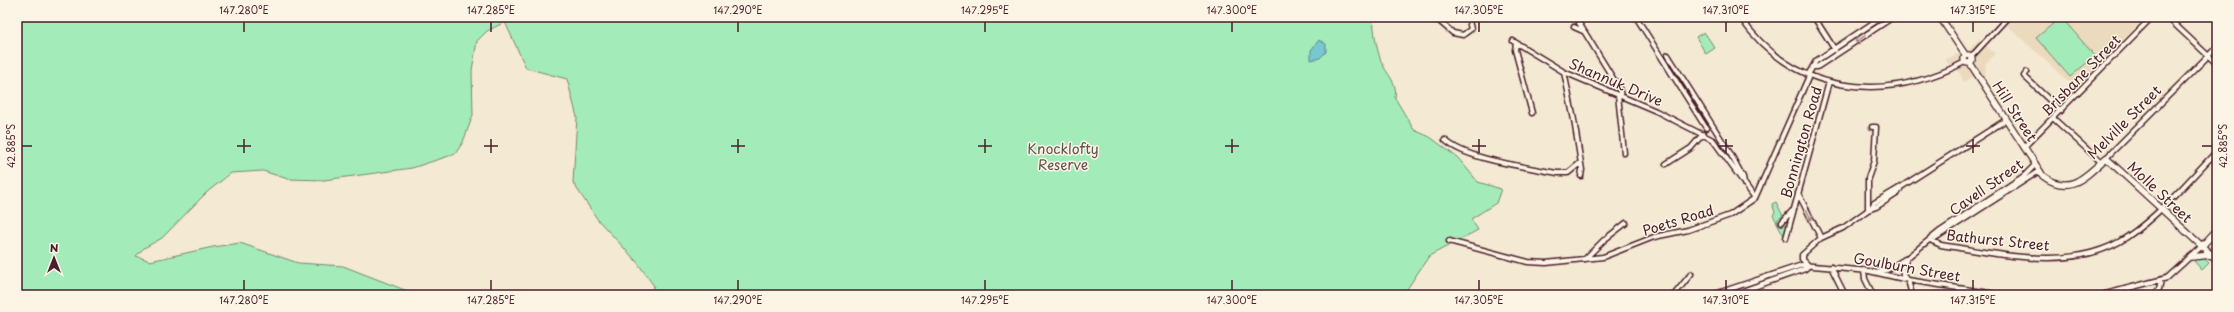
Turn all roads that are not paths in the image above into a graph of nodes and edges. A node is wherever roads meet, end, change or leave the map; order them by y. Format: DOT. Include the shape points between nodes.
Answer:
graph roads {
  1 [pos="1468,17"];
  2 [pos="1636,17"];
  3 [pos="1740,17"];
  4 [pos="1814,17"];
  5 [pos="1882,17"];
  6 [pos="1893,17"];
  7 [pos="1940,17"];
  8 [pos="2008,17"];
  9 [pos="2152,17"];
  10 [pos="2167,17"];
  11 [pos="1438,20"];
  12 [pos="1580,23"];
  13 [pos="1574,28"];
  14 [pos="1583,31"];
  15 [pos="2217,47"];
  16 [pos="1834,49"];
  17 [pos="1837,54"];
  18 [pos="1668,55"];
  19 [pos="2208,56"];
  20 [pos="1968,59"];
  21 [pos="2217,64"];
  22 [pos="1812,67"];
  23 [pos="1564,72"];
  24 [pos="2027,72"];
  25 [pos="1808,76"];
  26 [pos="1830,82"];
  27 [pos="1619,96"];
  28 [pos="2061,111"];
  29 [pos="1532,113"];
  30 [pos="2054,118"];
  31 [pos="2006,120"];
  32 [pos="1872,127"];
  33 [pos="1706,128"];
  34 [pos="1703,134"];
  35 [pos="1445,140"];
  36 [pos="2024,147"];
  37 [pos="2217,151"];
  38 [pos="1624,152"];
  39 [pos="2103,160"];
  40 [pos="1580,163"];
  41 [pos="1666,164"];
  42 [pos="2035,165"];
  43 [pos="2039,171"];
  44 [pos="1581,176"];
  45 [pos="1744,184"];
  46 [pos="1798,193"];
  47 [pos="1755,198"];
  48 [pos="1794,208"];
  49 [pos="2160,208"];
  50 [pos="1869,209"];
  51 [pos="1782,222"];
  52 [pos="1626,223"];
  53 [pos="2217,230"];
  54 [pos="1786,238"];
  55 [pos="1821,238"];
  56 [pos="1930,240"];
  57 [pos="1449,241"];
  58 [pos="2202,246"];
  59 [pos="2211,255"];
  60 [pos="2191,258"];
  61 [pos="1585,259"];
  62 [pos="1906,259"];
  63 [pos="2217,260"];
  64 [pos="1808,266"];
  65 [pos="1831,267"];
  66 [pos="1864,270"];
  67 [pos="1877,273"];
  68 [pos="1691,274"];
  69 [pos="1908,280"];
  70 [pos="2161,280"];
  71 [pos="1674,295"];
  72 [pos="1712,295"];
  73 [pos="1731,295"];
  74 [pos="1846,295"];
  75 [pos="1873,295"];
  76 [pos="1912,295"];
  77 [pos="1994,295"];
  78 [pos="2002,295"];
  79 [pos="2102,295"];
  80 [pos="2154,295"];
  1 -- 11 [label="street" via="1470,29 1463,35 1454,33"];
  2 -- 33 [label="street"];
  3 -- 25 [label="street" via="1770,50"];
  4 -- 16 [label="street"];
  5 -- 16 [label="street"];
  6 -- 17 [label="street, one-way"];
  7 -- 20 [label="street, Hill Street"];
  8 -- 20 [label="street"];
  9 -- 28 [label="street, Brisbane Street"];
  10 -- 19 [label="street"];
  12 -- 14 [label="street"];
  13 -- 14 [label="street"];
  14 -- 27 [label="street" via="1618,88"];
  15 -- 19 [label="street, Melville Street"];
  16 -- 17 [label="street"];
  16 -- 22 [label="street" via="1816,61"];
  17 -- 22 [label="street" via="1817,67"];
  18 -- 45 [label="street" via="1730,153"];
  19 -- 21 [label="street"];
  19 -- 39 [label="street, Melville Street"];
  20 -- 26 [label="street" via="1936,76 1899,85 1859,87"];
  20 -- 31 [label="street, Hill Street"];
  22 -- 25 [label="street"];
  23 -- 27 [label="street, Shannuk Drive"];
  23 -- 29 [label="street, Shannuk Drive" via="1514,42"];
  23 -- 40 [label="street"];
  24 -- 28 [label="street" via="2024,76"];
  25 -- 26 [label="street"];
  25 -- 47 [label="street"];
  26 -- 46 [label="street, Bonnington Road"];
  27 -- 34 [label="street, Shannuk Drive"];
  27 -- 38 [label="street"];
  28 -- 30 [label="street, Brisbane Street"];
  30 -- 36 [label="street, Brisbane Street"];
  30 -- 39 [label="street, Molle Street"];
  31 -- 36 [label="street, Hill Street"];
  31 -- 50 [label="street" via="1874,203"];
  32 -- 50 [label="street" via="1876,127 1875,150 1868,178"];
  34 -- 41 [label="street" via="1691,148"];
  34 -- 45 [label="street, Shannuk Drive" via="1713,140"];
  35 -- 40 [label="street" via="1481,158 1563,174"];
  36 -- 42 [label="street, Hill Street"];
  37 -- 49 [label="street, Bathurst Street"];
  39 -- 43 [label="street, Melville Street" via="2081,180 2072,184 2053,182"];
  39 -- 49 [label="street, Molle Street"];
  40 -- 44 [label="street"];
  42 -- 43 [label="street, Hill Street"];
  42 -- 56 [label="street, Cavell Street" via="2024,176"];
  43 -- 56 [label="street, Cavell Street" via="1946,233"];
  45 -- 47 [label="street"];
  46 -- 48 [label="street, Bonnington Road"];
  46 -- 55 [label="street, one-way"];
  47 -- 61 [label="street, Poets Road" via="1730,216 1654,237 1616,254"];
  48 -- 51 [label="street, Bonnington Road"];
  48 -- 54 [label="street, Bonnington Road"];
  49 -- 56 [label="street, Bathurst Street" via="2118,243 2097,252 2074,256 2025,256 1941,245"];
  49 -- 58 [label="street, Molle Street"];
  50 -- 55 [label="street" via="1843,228"];
  52 -- 61 [label="street"];
  53 -- 58 [label="street"];
  55 -- 64 [label="street" via="1802,254 1802,259"];
  56 -- 62 [label="street, Cavell Street"];
  57 -- 61 [label="street, Poets Road" via="1528,262"];
  58 -- 59 [label="street, Molle Street"];
  58 -- 60 [label="street"];
  59 -- 60 [label="street"];
  59 -- 63 [label="street, Molle Street"];
  60 -- 70 [label="street"];
  62 -- 67 [label="street, Cavell Street"];
  62 -- 69 [label="street" via="1902,272"];
  64 -- 65 [label="street, Goulburn Street"];
  64 -- 72 [label="street, Goulburn Street" via="1797,265"];
  64 -- 73 [label="street"];
  65 -- 66 [label="street, Goulburn Street"];
  65 -- 74 [label="street"];
  66 -- 67 [label="street, Goulburn Street"];
  66 -- 75 [label="street" via="1865,279"];
  67 -- 69 [label="street, Goulburn Street"];
  68 -- 71 [label="street"];
  69 -- 76 [label="street"];
  69 -- 77 [label="street, Goulburn Street"];
  70 -- 79 [label="street"];
  70 -- 80 [label="street"];
  77 -- 78 [label="street, Goulburn Street"];
}
